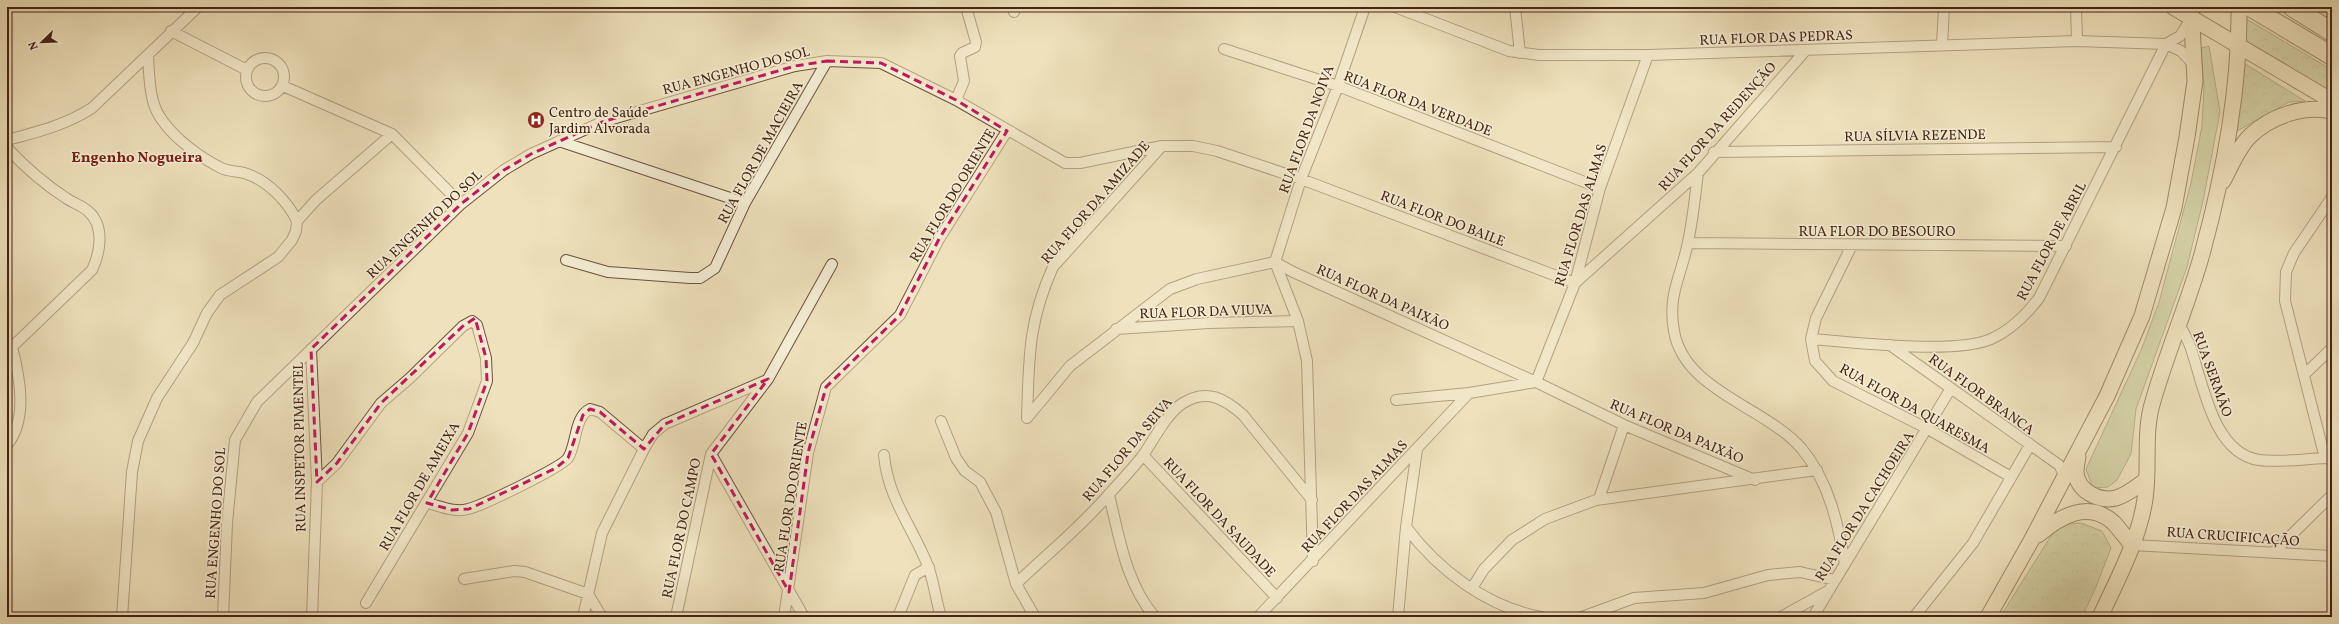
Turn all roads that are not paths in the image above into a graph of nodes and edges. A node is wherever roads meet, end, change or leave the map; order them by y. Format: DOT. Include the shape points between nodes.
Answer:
graph roads {
  1 [pos="198,7"];
  2 [pos="966,7"];
  3 [pos="1364,7"];
  4 [pos="1395,7"];
  5 [pos="1516,7"];
  6 [pos="1944,7"];
  7 [pos="2076,7"];
  8 [pos="2173,7"];
  9 [pos="2239,7"];
  10 [pos="2292,7"];
  11 [pos="2254,10"];
  12 [pos="2191,12"];
  13 [pos="171,31"];
  14 [pos="2332,32"];
  15 [pos="2077,41"];
  16 [pos="2166,44"];
  17 [pos="1942,45"];
  18 [pos="2240,45"];
  19 [pos="1224,49"];
  20 [pos="1806,50"];
  21 [pos="1520,53"];
  22 [pos="1648,55"];
  23 [pos="148,56"];
  24 [pos="2332,56"];
  25 [pos="827,61"];
  26 [pos="2195,67"];
  27 [pos="247,70"];
  28 [pos="283,86"];
  29 [pos="1338,86"];
  30 [pos="956,100"];
  31 [pos="2332,101"];
  32 [pos="2332,111"];
  33 [pos="1007,131"];
  34 [pos="392,134"];
  35 [pos="7,140"];
  36 [pos="559,141"];
  37 [pos="1162,146"];
  38 [pos="2116,147"];
  39 [pos="7,148"];
  40 [pos="1714,152"];
  41 [pos="1698,173"];
  42 [pos="1301,179"];
  43 [pos="1600,188"];
  44 [pos="2218,190"];
  45 [pos="746,202"];
  46 [pos="2330,202"];
  47 [pos="461,204"];
  48 [pos="297,221"];
  49 [pos="1688,243"];
  50 [pos="1852,245"];
  51 [pos="2066,246"];
  52 [pos="566,260"];
  53 [pos="1275,262"];
  54 [pos="832,264"];
  55 [pos="1576,283"];
  56 [pos="1298,321"];
  57 [pos="2179,324"];
  58 [pos="1116,329"];
  59 [pos="1811,339"];
  60 [pos="1890,345"];
  61 [pos="2332,348"];
  62 [pos="10,349"];
  63 [pos="311,349"];
  64 [pos="2305,374"];
  65 [pos="768,380"];
  66 [pos="1536,382"];
  67 [pos="1952,388"];
  68 [pos="1469,393"];
  69 [pos="1396,400"];
  70 [pos="942,421"];
  71 [pos="1624,425"];
  72 [pos="1928,429"];
  73 [pos="7,445"];
  74 [pos="2030,445"];
  75 [pos="644,449"];
  76 [pos="1417,450"];
  77 [pos="2079,450"];
  78 [pos="711,454"];
  79 [pos="884,455"];
  80 [pos="1143,455"];
  81 [pos="2328,458"];
  82 [pos="2065,468"];
  83 [pos="1817,470"];
  84 [pos="2011,477"];
  85 [pos="1755,480"];
  86 [pos="2146,480"];
  87 [pos="317,482"];
  88 [pos="1109,495"];
  89 [pos="2332,495"];
  90 [pos="1599,499"];
  91 [pos="1312,500"];
  92 [pos="427,503"];
  93 [pos="1406,527"];
  94 [pos="2031,541"];
  95 [pos="2132,545"];
  96 [pos="2273,553"];
  97 [pos="2332,556"];
  98 [pos="1313,561"];
  99 [pos="1845,564"];
  100 [pos="929,567"];
  101 [pos="464,578"];
  102 [pos="1835,580"];
  103 [pos="1016,584"];
  104 [pos="1472,588"];
  105 [pos="1828,591"];
  106 [pos="789,592"];
  107 [pos="588,594"];
  108 [pos="1277,598"];
  109 [pos="366,603"];
  110 [pos="122,617"];
  111 [pos="223,617"];
  112 [pos="312,617"];
  113 [pos="583,617"];
  114 [pos="602,617"];
  115 [pos="676,617"];
  116 [pos="784,617"];
  117 [pos="804,617"];
  118 [pos="898,617"];
  119 [pos="941,617"];
  120 [pos="1035,617"];
  121 [pos="1155,617"];
  122 [pos="1258,617"];
  123 [pos="1398,617"];
  124 [pos="1541,617"];
  125 [pos="1582,617"];
  126 [pos="1781,617"];
  127 [pos="1813,617"];
  128 [pos="1914,617"];
  129 [pos="1988,617"];
  130 [pos="2100,617"];
  1 -- 13 [label="street"];
  2 -- 30 [label="street" via="976,45 960,56 964,81"];
  3 -- 29 [label="street, RUA FLOR DA NOIVA"];
  4 -- 21 [label="street, RUA FLOR DAS PEDRAS"];
  5 -- 21 [label="street"];
  6 -- 17 [label="street"];
  7 -- 15 [label="street"];
  8 -- 12 [label="main road"];
  9 -- 18 [label="main road"];
  10 -- 14 [label="highway"];
  11 -- 24 [label="highway"];
  12 -- 16 [label="street" via="2180,36"];
  12 -- 18 [label="main road"];
  12 -- 26 [label="main road"];
  13 -- 23 [label="street"];
  13 -- 27 [label="street"];
  15 -- 16 [label="street, RUA FLOR DAS PEDRAS"];
  15 -- 17 [label="street, RUA FLOR DAS PEDRAS"];
  16 -- 26 [label="street, RUA FLOR DAS PEDRAS" via="2181,51"];
  16 -- 38 [label="street, RUA FLOR DE ABRIL"];
  17 -- 20 [label="street, RUA FLOR DAS PEDRAS"];
  18 -- 31 [label="main road"];
  18 -- 44 [label="main road"];
  19 -- 29 [label="street, RUA FLOR DA VERDADE"];
  20 -- 22 [label="street, RUA FLOR DAS PEDRAS"];
  20 -- 40 [label="street, RUA FLOR DA REDENÇÃO"];
  21 -- 22 [label="street, RUA FLOR DAS PEDRAS"];
  22 -- 43 [label="street, RUA FLOR DAS ALMAS"];
  23 -- 35 [label="street" via="92,108 76,119"];
  23 -- 48 [label="street" via="152,101 168,127 197,152 222,168 248,174 267,185 291,209"];
  25 -- 30 [label="street, RUA ENGENHO DO SOL" via="881,63"];
  25 -- 36 [label="street, RUA ENGENHO DO SOL" via="795,66 602,122"];
  25 -- 45 [label="street, RUA FLOR DE MACIEIRA"];
  26 -- 77 [label="main road" via="2186,145 2174,208 2160,261 2142,316 2107,396"];
  27 -- 28 [label="street" via="247,84 255,94 268,97"];
  27 -- 28 [label="street" via="255,60 275,60 284,72"];
  28 -- 34 [label="street"];
  29 -- 42 [label="street, RUA FLOR DA NOIVA"];
  29 -- 43 [label="street, RUA FLOR DA VERDADE"];
  30 -- 33 [label="street, RUA ENGENHO DO SOL"];
  32 -- 44 [label="main road" via="2301,111 2276,118 2263,126 2240,149"];
  33 -- 37 [label="street, RUA ENGENHO DO SOL" via="1071,164"];
  33 -- 106 [label="street, RUA FLOR DO ORIENTE" via="939,239 900,315 826,387 808,453"];
  34 -- 47 [label="street"];
  34 -- 48 [label="street" via="316,200"];
  36 -- 45 [label="street"];
  36 -- 47 [label="street, RUA ENGENHO DO SOL" via="504,170"];
  37 -- 42 [label="street, RUA ENGENHO DO SOL" via="1193,146 1217,150"];
  37 -- 58 [label="street, RUA FLOR DA AMIZADE" via="1053,267 1032,327 1027,418 1070,366"];
  38 -- 40 [label="street, RUA SÍLVIA REZENDE"];
  38 -- 51 [label="street, RUA FLOR DE ABRIL"];
  39 -- 62 [label="street" via="37,177 89,212 99,233 98,258 92,270"];
  40 -- 41 [label="street, RUA FLOR DA REDENÇÃO"];
  41 -- 49 [label="street"];
  41 -- 55 [label="street, RUA FLOR DA REDENÇÃO"];
  42 -- 53 [label="street, RUA FLOR DA NOIVA"];
  42 -- 55 [label="street, RUA FLOR DO BAILE"];
  43 -- 55 [label="street, RUA FLOR DAS ALMAS"];
  44 -- 57 [label="main road" via="2202,254"];
  45 -- 52 [label="street, RUA FLOR DE MACIEIRA" via="715,268 706,275 690,278 608,272"];
  46 -- 64 [label="street" via="2294,253 2286,272 2285,301"];
  47 -- 63 [label="street, RUA ENGENHO DO SOL"];
  48 -- 110 [label="street" via="292,240 278,257 220,295 154,405 138,441 132,472"];
  49 -- 50 [label="street, RUA FLOR DO BESOURO"];
  49 -- 83 [label="street" via="1676,279 1672,305 1674,331 1679,347 1701,378 1783,430 1802,449"];
  50 -- 51 [label="street, RUA FLOR DO BESOURO"];
  50 -- 59 [label="street, RUA FLOR DA QUARESMA" via="1821,305"];
  51 -- 60 [label="street, RUA FLOR DE ABRIL" via="2039,298 2027,314 1990,339 1967,345"];
  53 -- 56 [label="street"];
  53 -- 58 [label="street" via="1183,282 1160,295"];
  53 -- 66 [label="street, RUA FLOR DA PAIXÃO"];
  54 -- 65 [label="street, RUA FLOR DO CAMPO"];
  55 -- 66 [label="street, RUA FLOR DAS ALMAS"];
  56 -- 58 [label="street, RUA FLOR DA VIUVA"];
  56 -- 91 [label="street" via="1307,361"];
  57 -- 81 [label="street, RUA SERMÃO" via="2189,345 2211,415 2225,438 2242,454 2258,460"];
  57 -- 86 [label="main road" via="2152,403"];
  59 -- 60 [label="street, RUA FLOR DE ABRIL"];
  59 -- 72 [label="street, RUA FLOR DA QUARESMA" via="1815,361 1833,381"];
  60 -- 67 [label="street, RUA FLOR BRANCA"];
  61 -- 64 [label="street"];
  62 -- 73 [label="street" via="16,364 20,408 18,428"];
  63 -- 87 [label="street, RUA INSPETOR PIMENTEL"];
  63 -- 111 [label="street, RUA ENGENHO DO SOL" via="257,402 235,440 227,523"];
  64 -- 81 [label="street"];
  65 -- 75 [label="street" via="665,424 653,434"];
  65 -- 78 [label="street, RUA FLOR DO CAMPO"];
  66 -- 68 [label="street"];
  66 -- 71 [label="street, RUA FLOR DA PAIXÃO"];
  67 -- 72 [label="street, RUA FLOR DA CACHOEIRA"];
  67 -- 74 [label="street, RUA FLOR BRANCA"];
  68 -- 69 [label="street"];
  68 -- 76 [label="street, RUA FLOR DAS ALMAS"];
  70 -- 103 [label="street" via="956,458 965,471 980,482 996,512"];
  71 -- 85 [label="street, RUA FLOR DA PAIXÃO"];
  71 -- 90 [label="street"];
  72 -- 84 [label="street, RUA FLOR DA QUARESMA"];
  72 -- 99 [label="street, RUA FLOR DA CACHOEIRA"];
  74 -- 82 [label="street, RUA FLOR BRANCA"];
  74 -- 84 [label="street"];
  75 -- 92 [label="street" via="600,412 590,409 583,416 568,458 556,468 469,509 452,510"];
  75 -- 107 [label="street" via="602,533"];
  76 -- 93 [label="street"];
  76 -- 98 [label="street, RUA FLOR DAS ALMAS"];
  77 -- 82 [label="main road"];
  77 -- 86 [label="main road" via="2076,473 2079,482 2090,495 2115,498 2129,493"];
  78 -- 106 [label="street"];
  78 -- 115 [label="street, RUA FLOR DO CAMPO"];
  79 -- 100 [label="street" via="886,476 893,496"];
  80 -- 88 [label="street, RUA FLOR DA SEIVA"];
  80 -- 91 [label="street, RUA FLOR DA SEIVA" via="1182,403 1202,397 1223,398 1243,415"];
  80 -- 108 [label="street, RUA FLOR DA SAUDADE"];
  82 -- 94 [label="main road"];
  83 -- 85 [label="street"];
  83 -- 99 [label="street" via="1826,487 1839,525"];
  84 -- 128 [label="street" via="1973,543"];
  85 -- 90 [label="street"];
  86 -- 95 [label="main road" via="2145,499"];
  87 -- 92 [label="street, RUA FLOR DE AMEIXA" via="337,463 381,403 463,326 472,322 477,325 486,358 487,381 468,433"];
  87 -- 112 [label="street, RUA INSPETOR PIMENTEL"];
  88 -- 103 [label="street, RUA FLOR DA SEIVA"];
  88 -- 121 [label="street" via="1124,555 1142,598"];
  89 -- 96 [label="street"];
  90 -- 104 [label="street" via="1545,519 1512,540 1484,569"];
  91 -- 98 [label="street"];
  92 -- 109 [label="street, RUA FLOR DE AMEIXA"];
  93 -- 104 [label="street" via="1435,561"];
  93 -- 123 [label="street"];
  94 -- 95 [label="main road" via="2061,517 2072,513 2089,512 2105,517 2113,523"];
  94 -- 129 [label="main road"];
  95 -- 96 [label="street, RUA CRUCIFICAÇÃO"];
  95 -- 130 [label="main road"];
  96 -- 97 [label="street, RUA CRUCIFICAÇÃO"];
  98 -- 108 [label="street, RUA FLOR DAS ALMAS"];
  99 -- 102 [label="street, RUA FLOR DA CACHOEIRA"];
  100 -- 118 [label="street" via="915,575"];
  100 -- 119 [label="street"];
  101 -- 107 [label="street" via="514,571 525,572"];
  102 -- 105 [label="street, RUA FLOR DA CACHOEIRA"];
  102 -- 125 [label="street" via="1800,572 1774,574 1704,593 1634,598"];
  103 -- 120 [label="street"];
  104 -- 124 [label="street" via="1505,605"];
  105 -- 126 [label="street"];
  105 -- 127 [label="street, RUA FLOR DA CACHOEIRA"];
  106 -- 116 [label="street, RUA FLOR DO ORIENTE"];
  106 -- 117 [label="street"];
  107 -- 113 [label="street"];
  107 -- 114 [label="street"];
  108 -- 122 [label="street, RUA FLOR DAS ALMAS"];
}
